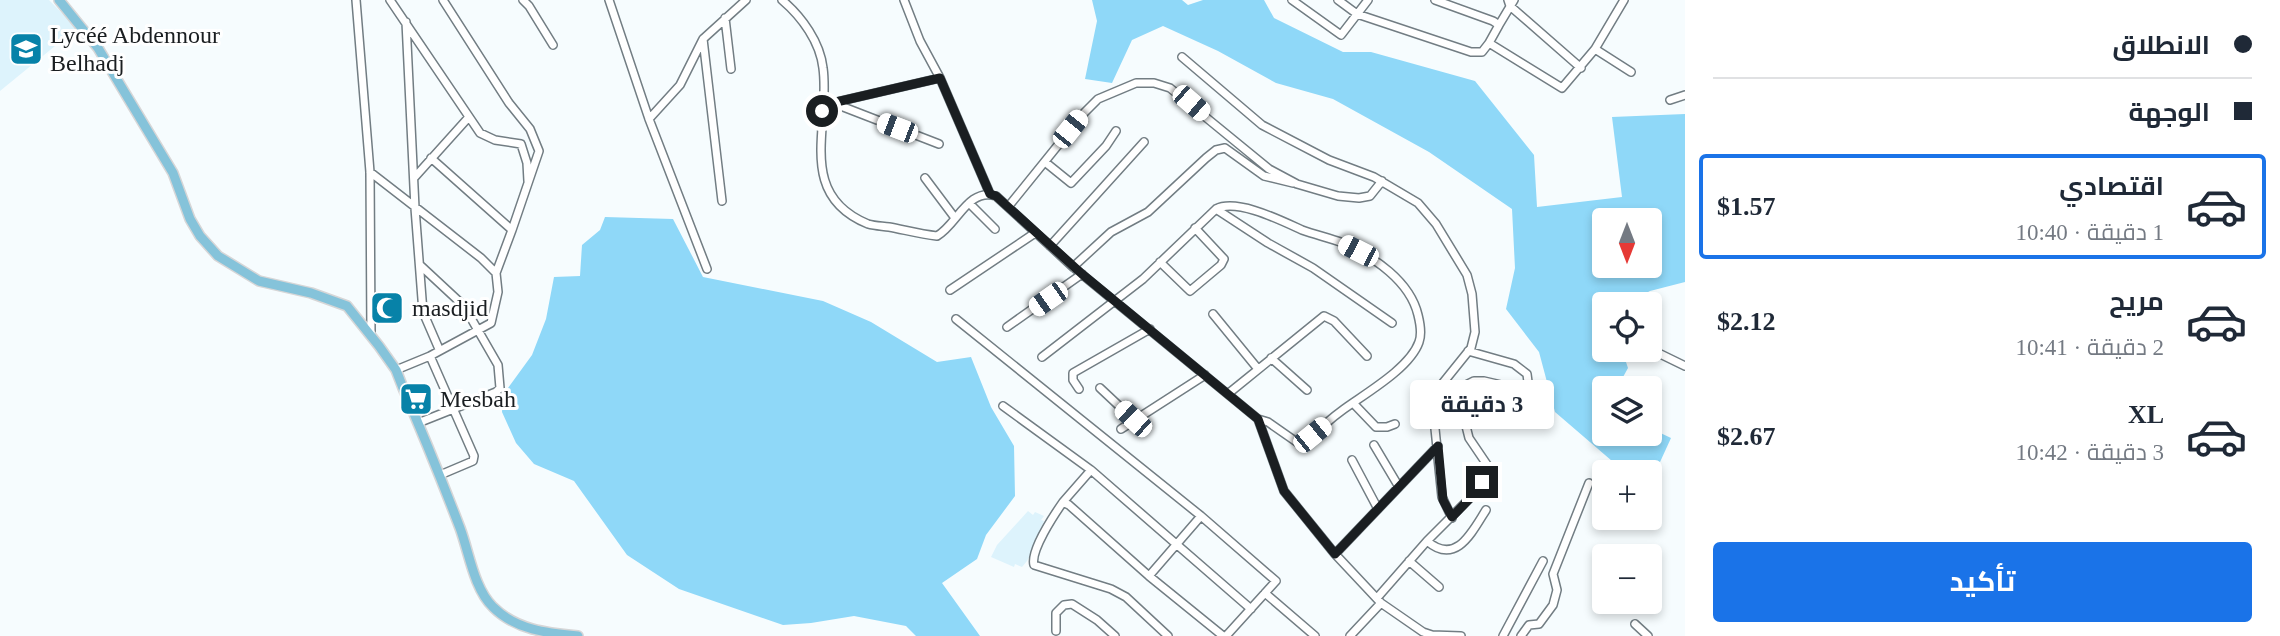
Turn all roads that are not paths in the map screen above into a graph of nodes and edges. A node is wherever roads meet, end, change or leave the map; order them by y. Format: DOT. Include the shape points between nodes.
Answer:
graph roads {
  1 [pos="60,0"];
  2 [pos="356,0"];
  3 [pos="390,0"];
  4 [pos="523,0"];
  5 [pos="609,0"];
  6 [pos="746,0"];
  7 [pos="782,0"];
  8 [pos="904,0"];
  9 [pos="1292,0"];
  10 [pos="1338,0"];
  11 [pos="1368,0"];
  12 [pos="1435,0"];
  13 [pos="1624,0"];
  14 [pos="446,1"];
  15 [pos="1510,2"];
  16 [pos="1357,14"];
  17 [pos="725,18"];
  18 [pos="406,22"];
  19 [pos="1499,25"];
  20 [pos="703,39"];
  21 [pos="1489,43"];
  22 [pos="553,45"];
  23 [pos="1595,48"];
  24 [pos="1182,57"];
  25 [pos="1581,68"];
  26 [pos="731,69"];
  27 [pos="1631,72"];
  28 [pos="940,78"];
  29 [pos="1685,95"];
  30 [pos="1670,100"];
  31 [pos="822,101"];
  32 [pos="832,103"];
  33 [pos="468,118"];
  34 [pos="649,119"];
  35 [pos="1116,131"];
  36 [pos="1144,142"];
  37 [pos="939,144"];
  38 [pos="431,158"];
  39 [pos="1045,162"];
  40 [pos="370,172"];
  41 [pos="414,178"];
  42 [pos="925,178"];
  43 [pos="528,181"];
  44 [pos="1382,181"];
  45 [pos="1297,184"];
  46 [pos="990,194"];
  47 [pos="722,201"];
  48 [pos="969,204"];
  49 [pos="1008,207"];
  50 [pos="415,208"];
  51 [pos="1216,209"];
  52 [pos="955,218"];
  53 [pos="1195,228"];
  54 [pos="995,229"];
  55 [pos="512,230"];
  56 [pos="1035,233"];
  57 [pos="1050,246"];
  58 [pos="1160,262"];
  59 [pos="421,267"];
  60 [pos="1073,267"];
  61 [pos="707,269"];
  62 [pos="496,273"];
  63 [pos="1082,274"];
  64 [pos="950,290"];
  65 [pos="1115,303"];
  66 [pos="1213,314"];
  67 [pos="956,319"];
  68 [pos="1392,323"];
  69 [pos="1007,327"];
  70 [pos="477,329"];
  71 [pos="1150,329"];
  72 [pos="371,334"];
  73 [pos="439,349"];
  74 [pos="1468,351"];
  75 [pos="1662,355"];
  76 [pos="430,356"];
  77 [pos="1367,356"];
  78 [pos="1042,357"];
  79 [pos="1271,358"];
  80 [pos="1685,366"];
  81 [pos="1258,369"];
  82 [pos="396,370"];
  83 [pos="1205,375"];
  84 [pos="1100,388"];
  85 [pos="1079,389"];
  86 [pos="1307,390"];
  87 [pos="1228,393"];
  88 [pos="1353,403"];
  89 [pos="1003,406"];
  90 [pos="455,409"];
  91 [pos="1435,414"];
  92 [pos="1133,419"];
  93 [pos="1258,419"];
  94 [pos="1519,420"];
  95 [pos="418,423"];
  96 [pos="1395,424"];
  97 [pos="1121,429"];
  98 [pos="1374,445"];
  99 [pos="1438,446"];
  100 [pos="1352,460"];
  101 [pos="1091,470"];
  102 [pos="440,475"];
  103 [pos="1589,483"];
  104 [pos="1399,487"];
  105 [pos="1063,502"];
  106 [pos="1378,509"];
  107 [pos="1486,510"];
  108 [pos="1201,516"];
  109 [pos="1452,517"];
  110 [pos="1427,541"];
  111 [pos="1176,544"];
  112 [pos="1335,554"];
  113 [pos="1409,561"];
  114 [pos="1543,561"];
  115 [pos="1149,576"];
  116 [pos="1440,587"];
  117 [pos="1265,593"];
  118 [pos="1379,600"];
  119 [pos="1251,609"];
  120 [pos="1635,624"];
  121 [pos="1056,631"];
  122 [pos="578,636"];
  123 [pos="1115,636"];
  124 [pos="1168,636"];
  125 [pos="1225,636"];
  126 [pos="1315,636"];
  127 [pos="1350,636"];
  128 [pos="1461,636"];
  129 [pos="1503,636"];
  130 [pos="1521,636"];
  131 [pos="1648,636"];
  1 -- 72 [label="main road" via="111,68 173,173 190,219 218,256 259,281 347,306"];
  2 -- 40 [label="street"];
  3 -- 18 [label="street"];
  4 -- 22 [label="street"];
  5 -- 34 [label="street"];
  6 -- 17 [label="street"];
  7 -- 31 [label="street" via="802,20 821,54"];
  8 -- 28 [label="street"];
  9 -- 16 [label="street" via="1341,35"];
  10 -- 16 [label="street"];
  11 -- 16 [label="street"];
  12 -- 19 [label="street"];
  13 -- 23 [label="street"];
  14 -- 43 [label="street" via="530,129 539,151"];
  15 -- 19 [label="street"];
  15 -- 25 [label="street"];
  16 -- 21 [label="street" via="1471,52 1482,52"];
  17 -- 20 [label="street"];
  17 -- 26 [label="street"];
  18 -- 33 [label="street"];
  18 -- 41 [label="street"];
  19 -- 21 [label="street"];
  20 -- 34 [label="street" via="680,85"];
  20 -- 47 [label="street"];
  21 -- 25 [label="street" via="1560,87"];
  23 -- 25 [label="street"];
  23 -- 27 [label="street"];
  24 -- 44 [label="street" via="1262,125"];
  28 -- 32 [label="street"];
  28 -- 46 [label="street"];
  29 -- 30 [label="street"];
  31 -- 32 [label="street"];
  31 -- 52 [label="street" via="823,178 836,204 872,225 928,235 944,232"];
  32 -- 37 [label="street"];
  33 -- 38 [label="street"];
  33 -- 43 [label="street" via="480,133 521,145"];
  34 -- 61 [label="street"];
  35 -- 39 [label="street" via="1071,183"];
  36 -- 57 [label="street"];
  38 -- 41 [label="street"];
  38 -- 55 [label="street"];
  39 -- 45 [label="street" via="1098,99 1136,83 1154,83 1180,94 1269,169"];
  39 -- 49 [label="street"];
  40 -- 50 [label="street"];
  40 -- 72 [label="street"];
  41 -- 50 [label="street"];
  42 -- 52 [label="street"];
  43 -- 55 [label="street"];
  44 -- 45 [label="street" via="1370,196 1359,198"];
  44 -- 74 [label="street" via="1428,213 1465,270 1475,326"];
  45 -- 60 [label="street" via="1264,176 1225,148 1216,150 1156,206 1111,232"];
  46 -- 48 [label="street" via="979,195"];
  46 -- 49 [label="street"];
  48 -- 52 [label="street"];
  48 -- 54 [label="street"];
  49 -- 56 [label="street"];
  50 -- 59 [label="street"];
  50 -- 62 [label="street"];
  51 -- 53 [label="street"];
  51 -- 68 [label="street"];
  51 -- 88 [label="street" via="1223,205 1270,215 1342,243 1370,258 1408,292 1419,317 1420,341 1402,365"];
  53 -- 58 [label="street"];
  53 -- 58 [label="street" via="1224,259 1221,265 1190,291"];
  55 -- 62 [label="street"];
  56 -- 57 [label="street"];
  56 -- 64 [label="street"];
  57 -- 60 [label="street"];
  58 -- 65 [label="street"];
  59 -- 70 [label="street" via="464,306"];
  59 -- 73 [label="street" via="424,312"];
  60 -- 63 [label="street"];
  62 -- 70 [label="street" via="498,292 491,323"];
  63 -- 65 [label="street"];
  63 -- 69 [label="street"];
  65 -- 71 [label="street"];
  65 -- 78 [label="street"];
  66 -- 81 [label="street"];
  67 -- 108 [label="street"];
  70 -- 73 [label="street"];
  70 -- 90 [label="street" via="498,365 500,388"];
  71 -- 83 [label="street"];
  71 -- 85 [label="street" via="1073,373"];
  72 -- 82 [label="main road"];
  73 -- 76 [label="street"];
  74 -- 91 [label="street" via="1438,389"];
  74 -- 91 [label="street" via="1521,369 1527,374 1527,385 1469,383"];
  75 -- 80 [label="street"];
  76 -- 82 [label="street"];
  76 -- 90 [label="street"];
  77 -- 79 [label="street" via="1324,316"];
  79 -- 81 [label="street"];
  79 -- 86 [label="street"];
  81 -- 87 [label="street"];
  82 -- 95 [label="main road"];
  83 -- 87 [label="street"];
  83 -- 92 [label="street"];
  84 -- 92 [label="street"];
  87 -- 93 [label="street"];
  88 -- 93 [label="street" via="1304,444"];
  88 -- 96 [label="street" via="1376,427"];
  89 -- 101 [label="street"];
  90 -- 95 [label="street"];
  90 -- 102 [label="street" via="473,461"];
  91 -- 99 [label="street"];
  92 -- 97 [label="street"];
  93 -- 112 [label="street" via="1284,491"];
  94 -- 109 [label="street" via="1492,407 1471,415 1466,426 1469,438 1490,469"];
  95 -- 102 [label="main road"];
  98 -- 104 [label="street"];
  99 -- 104 [label="street"];
  99 -- 109 [label="street" via="1443,500"];
  100 -- 106 [label="street"];
  101 -- 105 [label="street"];
  101 -- 111 [label="street"];
  102 -- 122 [label="main road" via="490,605 517,624"];
  103 -- 130 [label="street" via="1553,574 1557,590 1553,605 1539,624 1529,625"];
  104 -- 106 [label="street"];
  105 -- 115 [label="street"];
  105 -- 124 [label="street" via="1032,559 1034,565 1111,589"];
  106 -- 112 [label="street"];
  107 -- 110 [label="street" via="1467,539 1452,550"];
  108 -- 111 [label="street"];
  108 -- 117 [label="street" via="1276,581"];
  109 -- 110 [label="street"];
  110 -- 113 [label="street"];
  111 -- 115 [label="street"];
  111 -- 119 [label="street"];
  112 -- 118 [label="street"];
  113 -- 116 [label="street"];
  113 -- 118 [label="street"];
  114 -- 129 [label="street"];
  115 -- 125 [label="street"];
  117 -- 119 [label="street"];
  117 -- 126 [label="street"];
  118 -- 127 [label="street"];
  118 -- 128 [label="street" via="1423,632"];
  119 -- 125 [label="street"];
  120 -- 131 [label="street"];
  121 -- 123 [label="street" via="1056,613 1072,604"];
}
